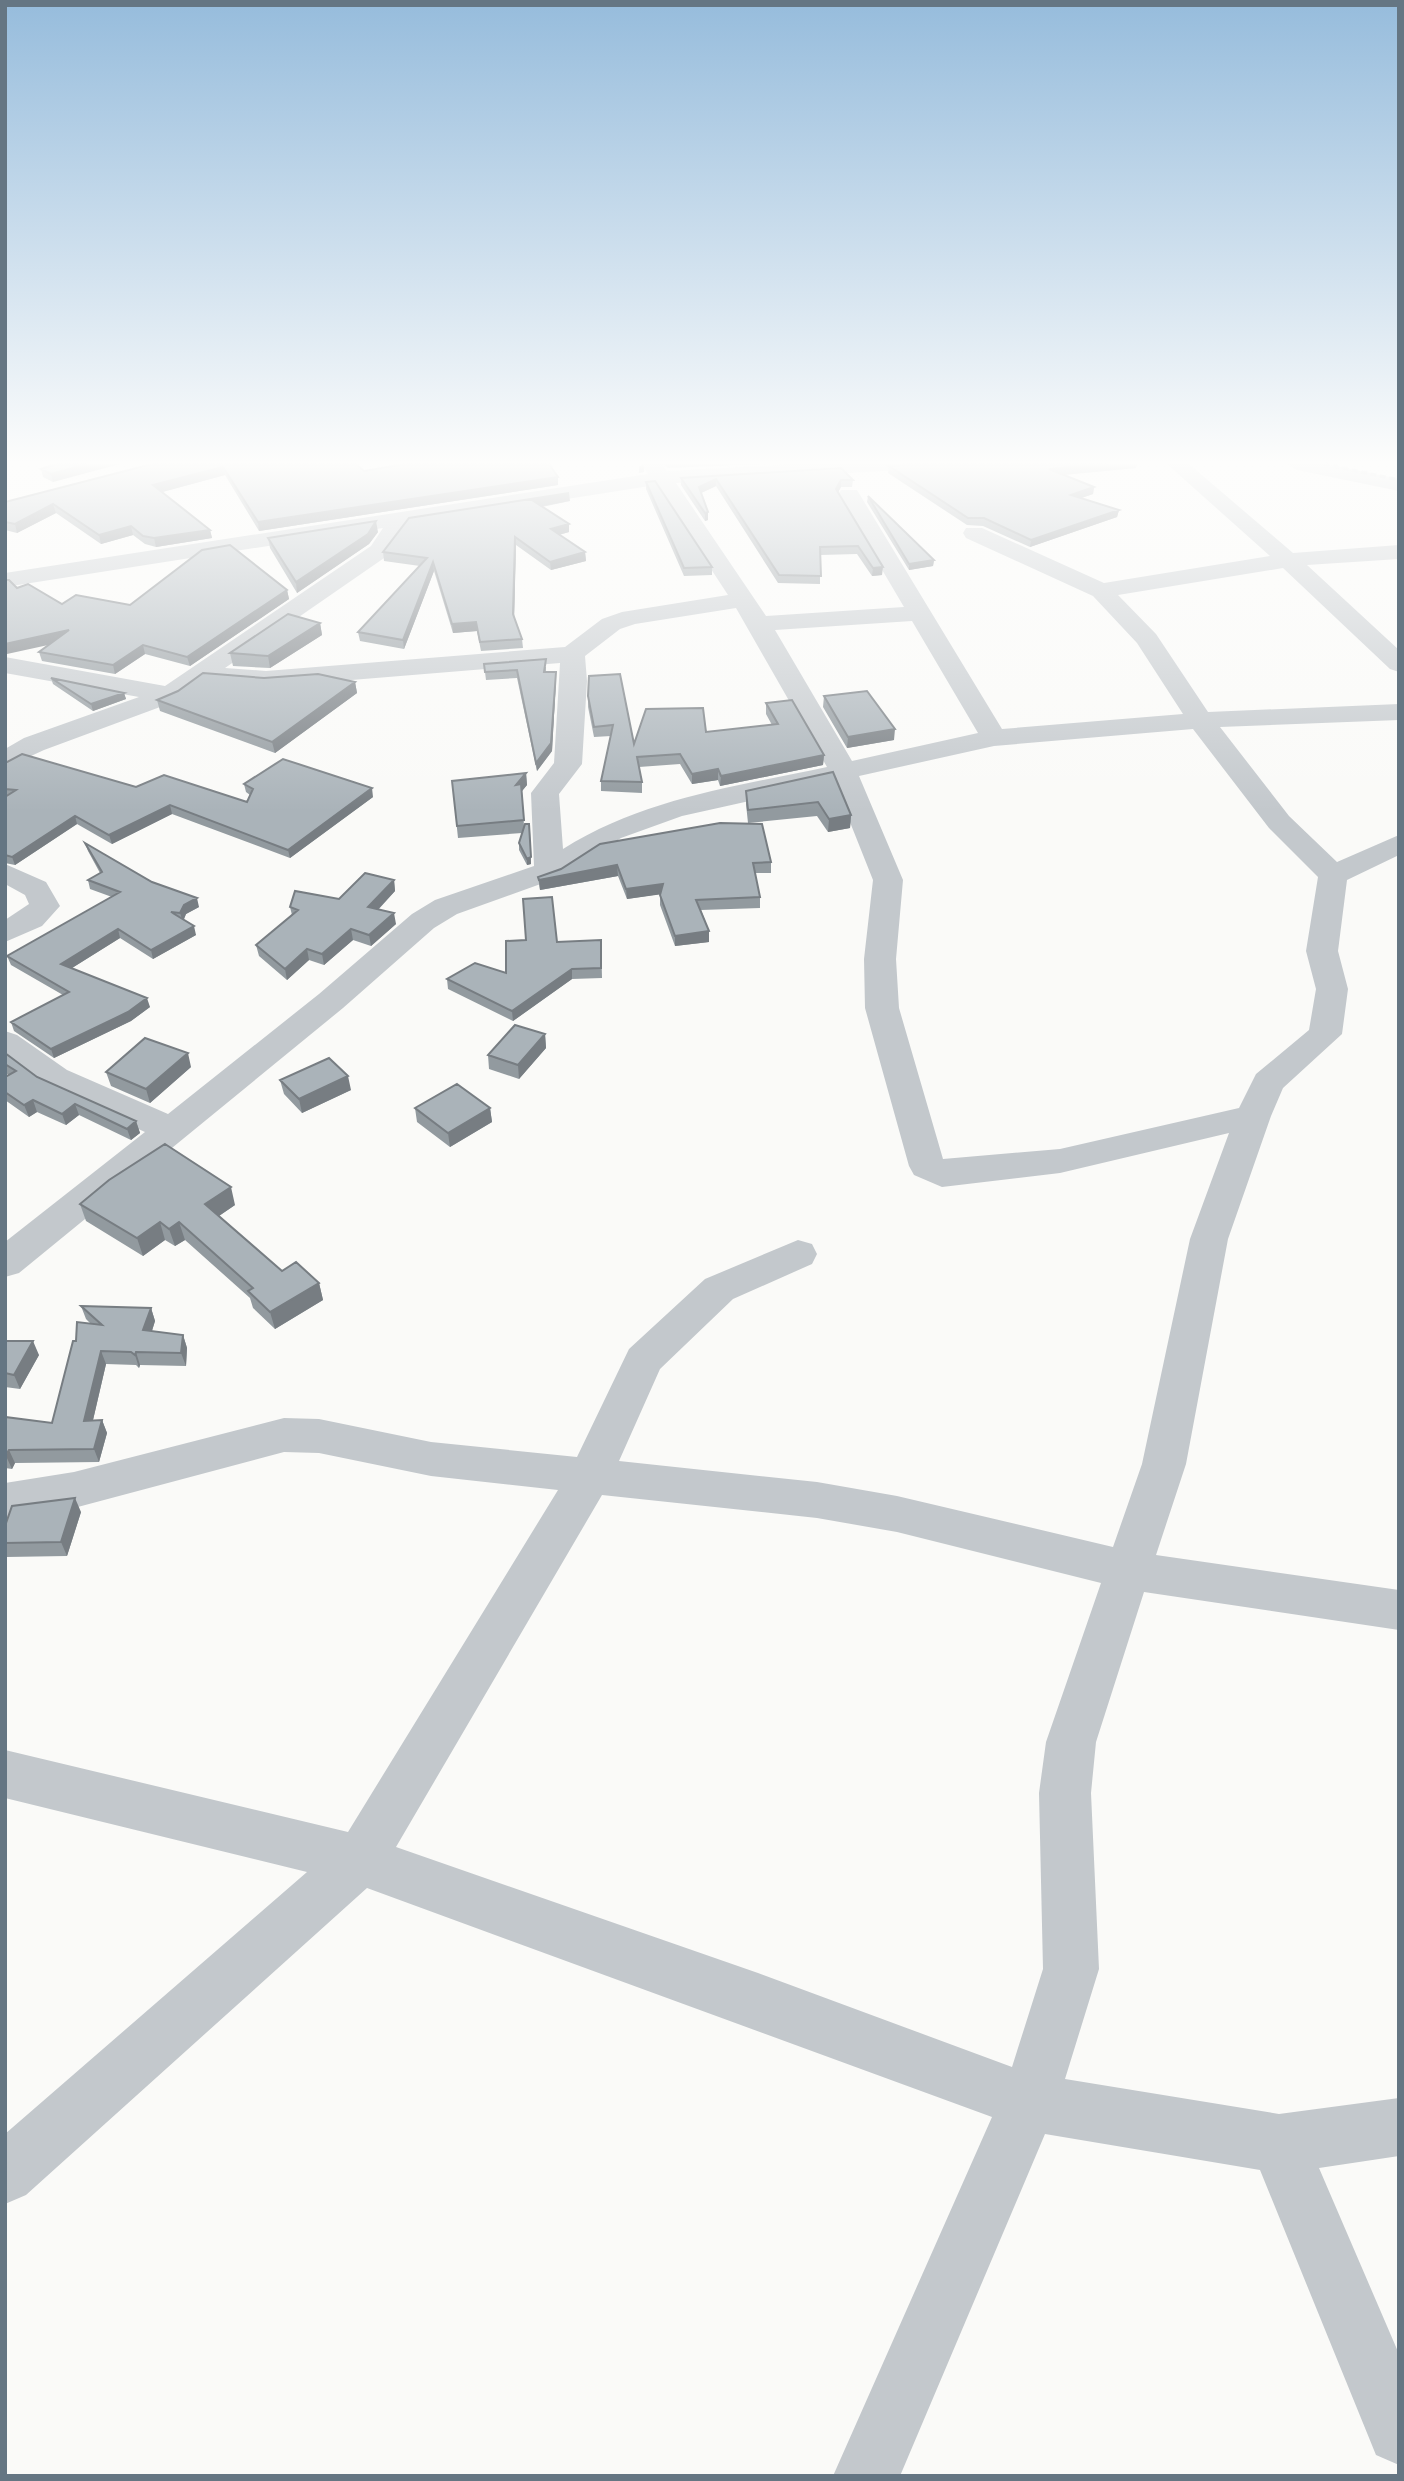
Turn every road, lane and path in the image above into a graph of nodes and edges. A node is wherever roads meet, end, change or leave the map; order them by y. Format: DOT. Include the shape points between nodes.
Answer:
graph roads {
  1 [pos="337,580"];
  2 [pos="730,580"];
  3 [pos="898,580"];
  4 [pos="1076,580"];
  5 [pos="1171,580"];
  6 [pos="1308,580"];
  7 [pos="1101,591"];
  8 [pos="744,600"];
  9 [pos="917,613"];
  10 [pos="759,624"];
  11 [pos="572,654"];
  12 [pos="1399,664"];
  13 [pos="5,665"];
  14 [pos="202,672"];
  15 [pos="170,694"];
  16 [pos="1399,712"];
  17 [pos="1200,720"];
  18 [pos="994,738"];
  19 [pos="5,760"];
  20 [pos="843,770"];
  21 [pos="1399,844"];
  22 [pos="550,871"];
  23 [pos="5,873"];
  24 [pos="1333,875"];
  25 [pos="5,933"];
  26 [pos="5,1042"];
  27 [pos="1252,1116"];
  28 [pos="171,1129"];
  29 [pos="798,1254"];
  30 [pos="5,1263"];
  31 [pos="590,1476"];
  32 [pos="5,1501"];
  33 [pos="1128,1570"];
  34 [pos="1399,1609"];
  35 [pos="5,1774"];
  36 [pos="360,1860"];
  37 [pos="1029,2102"];
  38 [pos="1399,2127"];
  39 [pos="1279,2144"];
  40 [pos="5,2174"];
  41 [pos="1399,2432"];
  42 [pos="866,2476"];
  1 -- 14 [label="street"];
  2 -- 8 [label="street"];
  3 -- 9 [label="street"];
  4 -- 7 [label="street"];
  5 -- 7 [label="street"];
  6 -- 12 [label="street"];
  7 -- 17 [label="street" via="1147,639"];
  8 -- 10 [label="street"];
  8 -- 11 [label="street" via="631,617 611,624"];
  9 -- 10 [label="street"];
  9 -- 18 [label="street"];
  10 -- 20 [label="street"];
  11 -- 14 [label="street" via="266,679"];
  11 -- 22 [label="street" via="568,764 545,793"];
  13 -- 15 [label="street"];
  14 -- 15 [label="street"];
  15 -- 19 [label="street" via="34,744"];
  16 -- 17 [label="street"];
  17 -- 18 [label="street"];
  17 -- 24 [label="street" via="1279,822"];
  18 -- 20 [label="street"];
  20 -- 22 [label="street" via="674,809 611,832"];
  20 -- 27 [label="street" via="888,880 880,959 882,1008 927,1166 942,1174 1060,1161"];
  21 -- 24 [label="street"];
  22 -- 28 [label="street" via="446,907 424,921"];
  23 -- 25 [label="street" via="35,886 44,896 45,906"];
  24 -- 27 [label="street" via="1322,951 1332,989 1325,1034 1268,1082"];
  26 -- 28 [label="street" via="55,1078"];
  27 -- 33 [label="street" via="1209,1239 1164,1464"];
  28 -- 30 [label="street"];
  29 -- 31 [label="street" via="719,1289 644,1360"];
  31 -- 32 [label="street" via="431,1459 319,1436 284,1435 74,1490"];
  31 -- 33 [label="street" via="817,1500 897,1514"];
  31 -- 36 [label="street"];
  33 -- 34 [label="street"];
  33 -- 37 [label="street" via="1071,1742 1065,1793 1071,1969"];
  35 -- 36 [label="street"];
  36 -- 37 [label="street"];
  36 -- 40 [label="street"];
  37 -- 39 [label="street"];
  37 -- 42 [label="street"];
  38 -- 39 [label="street"];
  39 -- 41 [label="street"];
}
